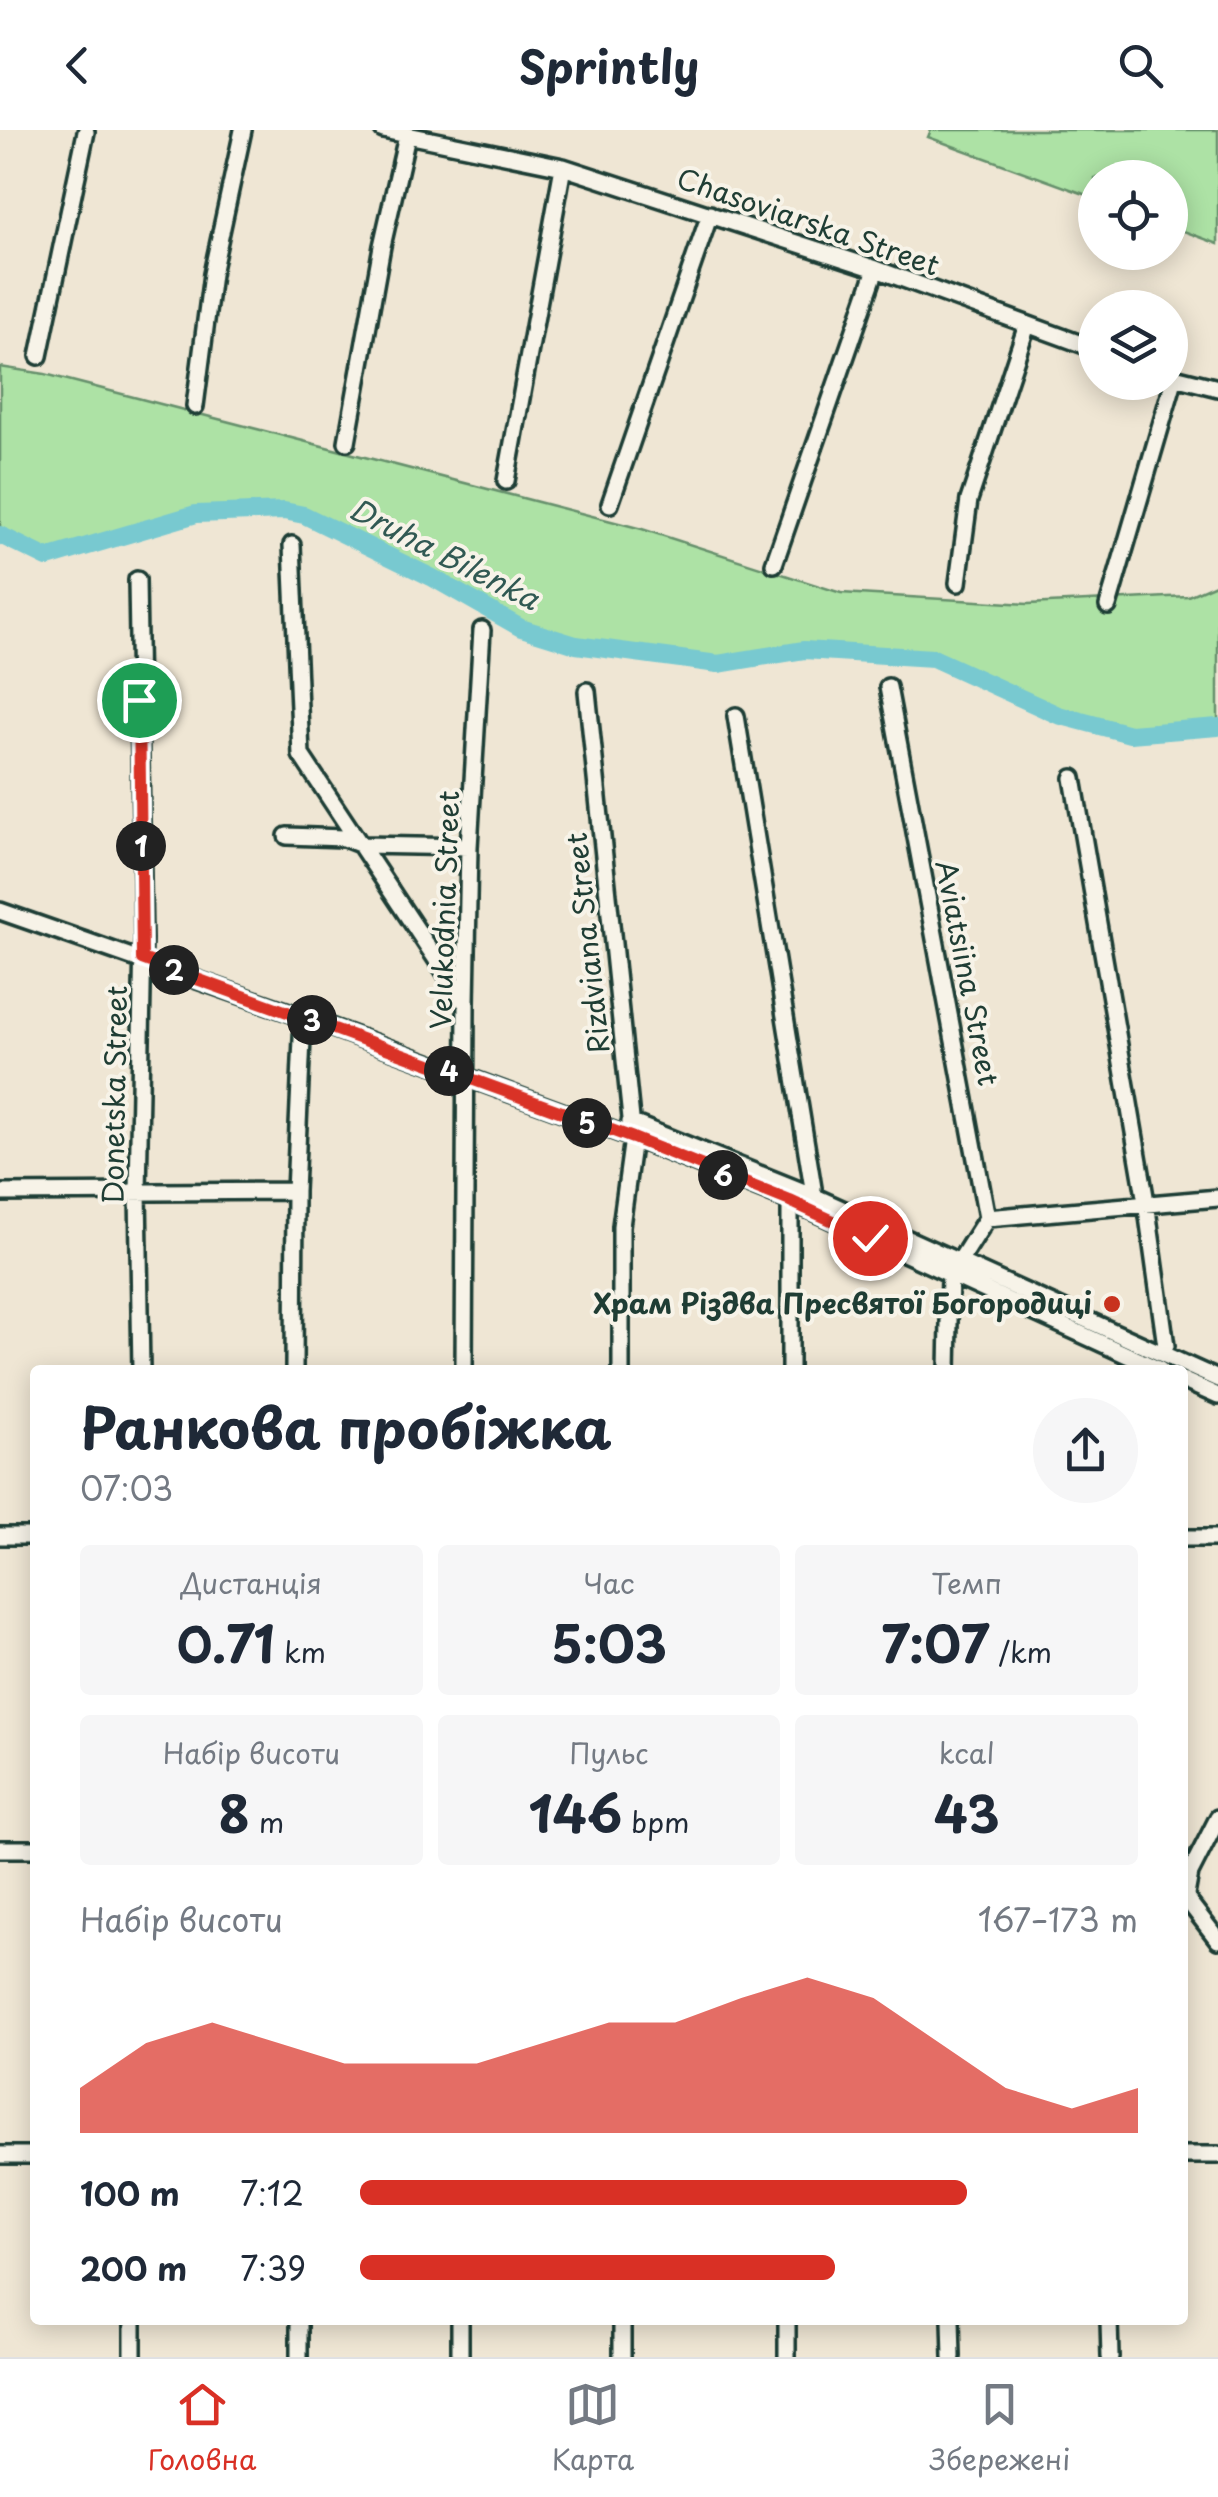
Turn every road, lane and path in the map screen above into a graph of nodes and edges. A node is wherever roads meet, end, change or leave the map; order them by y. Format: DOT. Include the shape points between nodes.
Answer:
graph roads {
  1 [pos="243,130"];
  2 [pos="382,130"];
  3 [pos="86,131"];
  4 [pos="406,136"];
  5 [pos="564,167"];
  6 [pos="710,214"];
  7 [pos="876,269"];
  8 [pos="1027,325"];
  9 [pos="1078,343"];
  10 [pos="39,356"];
  11 [pos="1188,381"];
  12 [pos="1218,388"];
  13 [pos="1166,400"];
  14 [pos="194,406"];
  15 [pos="346,442"];
  16 [pos="506,481"];
  17 [pos="610,504"];
  18 [pos="292,544"];
  19 [pos="774,564"];
  20 [pos="137,580"];
  21 [pos="958,583"];
  22 [pos="1108,606"];
  23 [pos="482,630"];
  24 [pos="888,687"];
  25 [pos="588,691"];
  26 [pos="736,716"];
  27 [pos="1073,778"];
  28 [pos="287,836"];
  29 [pos="362,845"];
  30 [pos="470,847"];
  31 [pos="0,911"];
  32 [pos="142,959"];
  33 [pos="466,1003"];
  34 [pos="303,1016"];
  35 [pos="467,1078"];
  36 [pos="632,1130"];
  37 [pos="138,1192"];
  38 [pos="295,1192"];
  39 [pos="0,1193"];
  40 [pos="809,1194"];
  41 [pos="1218,1198"];
  42 [pos="790,1201"];
  43 [pos="1146,1202"];
  44 [pos="987,1218"];
  45 [pos="956,1268"];
  46 [pos="1161,1353"];
  47 [pos="1124,1363"];
  48 [pos="140,1365"];
  49 [pos="294,1365"];
  50 [pos="464,1365"];
  51 [pos="621,1365"];
  52 [pos="790,1365"];
  53 [pos="948,1365"];
  54 [pos="1187,1365"];
  55 [pos="1188,1365"];
  56 [pos="1218,1379"];
  57 [pos="1188,1383"];
  58 [pos="1218,1396"];
  59 [pos="0,1536"];
  60 [pos="30,1536"];
  61 [pos="1188,1538"];
  62 [pos="1218,1538"];
  63 [pos="1218,1818"];
  64 [pos="0,1849"];
  65 [pos="30,1849"];
  66 [pos="1188,1880"];
  67 [pos="1188,1899"];
  68 [pos="1218,1940"];
  69 [pos="1188,2154"];
  70 [pos="1218,2154"];
  71 [pos="0,2155"];
  72 [pos="30,2155"];
  73 [pos="134,2325"];
  74 [pos="299,2325"];
  75 [pos="460,2325"];
  76 [pos="622,2325"];
  77 [pos="786,2325"];
  78 [pos="951,2325"];
  79 [pos="1110,2325"];
  80 [pos="133,2357"];
  81 [pos="299,2357"];
  82 [pos="460,2357"];
  83 [pos="622,2357"];
  84 [pos="786,2357"];
  85 [pos="952,2357"];
  86 [pos="1110,2357"];
  1 -- 14 [label="street" via="212,274"];
  2 -- 4 [label="street, Chasoviarska Street"];
  3 -- 10 [label="street"];
  4 -- 5 [label="street, Chasoviarska Street"];
  4 -- 15 [label="street"];
  5 -- 6 [label="street, Chasoviarska Street"];
  5 -- 16 [label="street"];
  6 -- 7 [label="street, Chasoviarska Street"];
  6 -- 17 [label="street"];
  7 -- 8 [label="street, Chasoviarska Street"];
  7 -- 19 [label="street"];
  8 -- 9 [label="street, Chasoviarska Street"];
  8 -- 21 [label="street" via="969,500"];
  11 -- 12 [label="street"];
  13 -- 22 [label="street"];
  18 -- 29 [label="street" via="301,756"];
  20 -- 32 [label="street, Donetska Street"];
  23 -- 30 [label="street, Velukodnia Street"];
  24 -- 44 [label="street, Aviatsiina Street"];
  25 -- 36 [label="street, Rizdviana Street"];
  26 -- 40 [label="street"];
  27 -- 43 [label="street"];
  28 -- 29 [label="street"];
  29 -- 30 [label="street"];
  29 -- 33 [label="street"];
  30 -- 33 [label="street, Velukodnia Street"];
  31 -- 32 [label="street"];
  32 -- 34 [label="street"];
  32 -- 37 [label="street, Donetska Street"];
  33 -- 35 [label="street, Velukodnia Street"];
  34 -- 35 [label="street"];
  34 -- 38 [label="street"];
  35 -- 36 [label="street"];
  35 -- 50 [label="street, Velukodnia Street"];
  36 -- 40 [label="street"];
  36 -- 42 [label="street"];
  36 -- 51 [label="street, Rizdviana Street" via="621,1226"];
  37 -- 38 [label="street"];
  37 -- 39 [label="street"];
  37 -- 48 [label="street, Donetska Street"];
  38 -- 49 [label="street"];
  40 -- 45 [label="street"];
  41 -- 43 [label="street"];
  42 -- 45 [label="street"];
  42 -- 52 [label="street"];
  43 -- 44 [label="street"];
  43 -- 46 [label="street" via="1166,1346"];
  44 -- 45 [label="street"];
  45 -- 46 [label="street"];
  45 -- 47 [label="street"];
  45 -- 53 [label="street"];
  46 -- 54 [label="street"];
  55 -- 56 [label="street"];
  57 -- 58 [label="street"];
  59 -- 60 [label="street"];
  61 -- 62 [label="street"];
  63 -- 66 [label="street"];
  64 -- 65 [label="street"];
  67 -- 68 [label="street"];
  69 -- 70 [label="street"];
  71 -- 72 [label="street"];
  73 -- 80 [label="street"];
  74 -- 81 [label="street"];
  75 -- 82 [label="street"];
  76 -- 83 [label="street"];
  77 -- 84 [label="street"];
  78 -- 85 [label="street"];
  79 -- 86 [label="street"];
}
